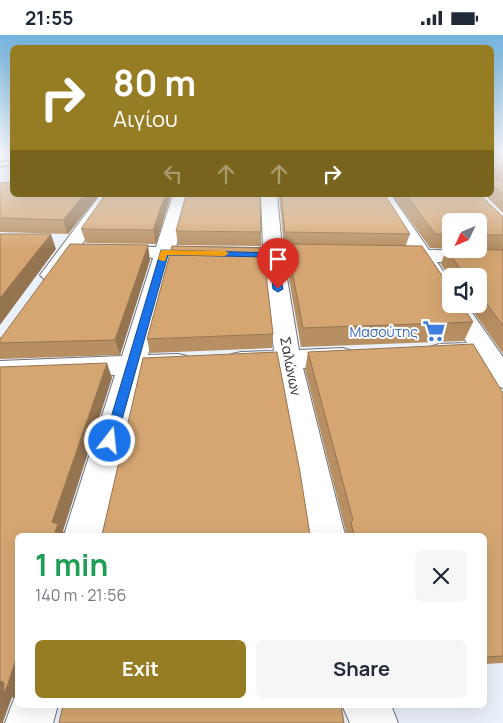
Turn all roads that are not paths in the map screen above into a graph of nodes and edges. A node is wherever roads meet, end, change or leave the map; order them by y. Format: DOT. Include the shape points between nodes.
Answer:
graph roads {
  1 [pos="107,197"];
  2 [pos="179,197"];
  3 [pos="269,197"];
  4 [pos="384,197"];
  5 [pos="76,248"];
  6 [pos="164,252"];
  7 [pos="273,254"];
  8 [pos="339,255"];
  9 [pos="376,255"];
  10 [pos="423,256"];
  11 [pos="503,257"];
  12 [pos="442,285"];
  13 [pos="39,291"];
  14 [pos="461,313"];
  15 [pos="485,351"];
  16 [pos="416,354"];
  17 [pos="367,356"];
  18 [pos="288,359"];
  19 [pos="132,365"];
  20 [pos="0,371"];
  21 [pos="503,378"];
  22 [pos="84,533"];
  23 [pos="326,533"];
  24 [pos="33,708"];
  25 [pos="367,708"];
  26 [pos="29,723"];
  27 [pos="374,723"];
  1 -- 5 [label="street"];
  2 -- 6 [label="street"];
  3 -- 7 [label="street, Σαλώνων"];
  4 -- 10 [label="street"];
  5 -- 6 [label="street"];
  5 -- 13 [label="street"];
  6 -- 7 [label="street"];
  6 -- 19 [label="street"];
  7 -- 8 [label="street"];
  7 -- 18 [label="street, Σαλώνων"];
  9 -- 10 [label="street"];
  10 -- 11 [label="street"];
  10 -- 12 [label="street"];
  14 -- 15 [label="street"];
  15 -- 16 [label="street"];
  15 -- 21 [label="street"];
  17 -- 18 [label="street"];
  18 -- 19 [label="street"];
  18 -- 23 [label="street, Σαλώνων"];
  19 -- 20 [label="street"];
  19 -- 22 [label="street"];
  24 -- 26 [label="street"];
  25 -- 27 [label="street"];
}
